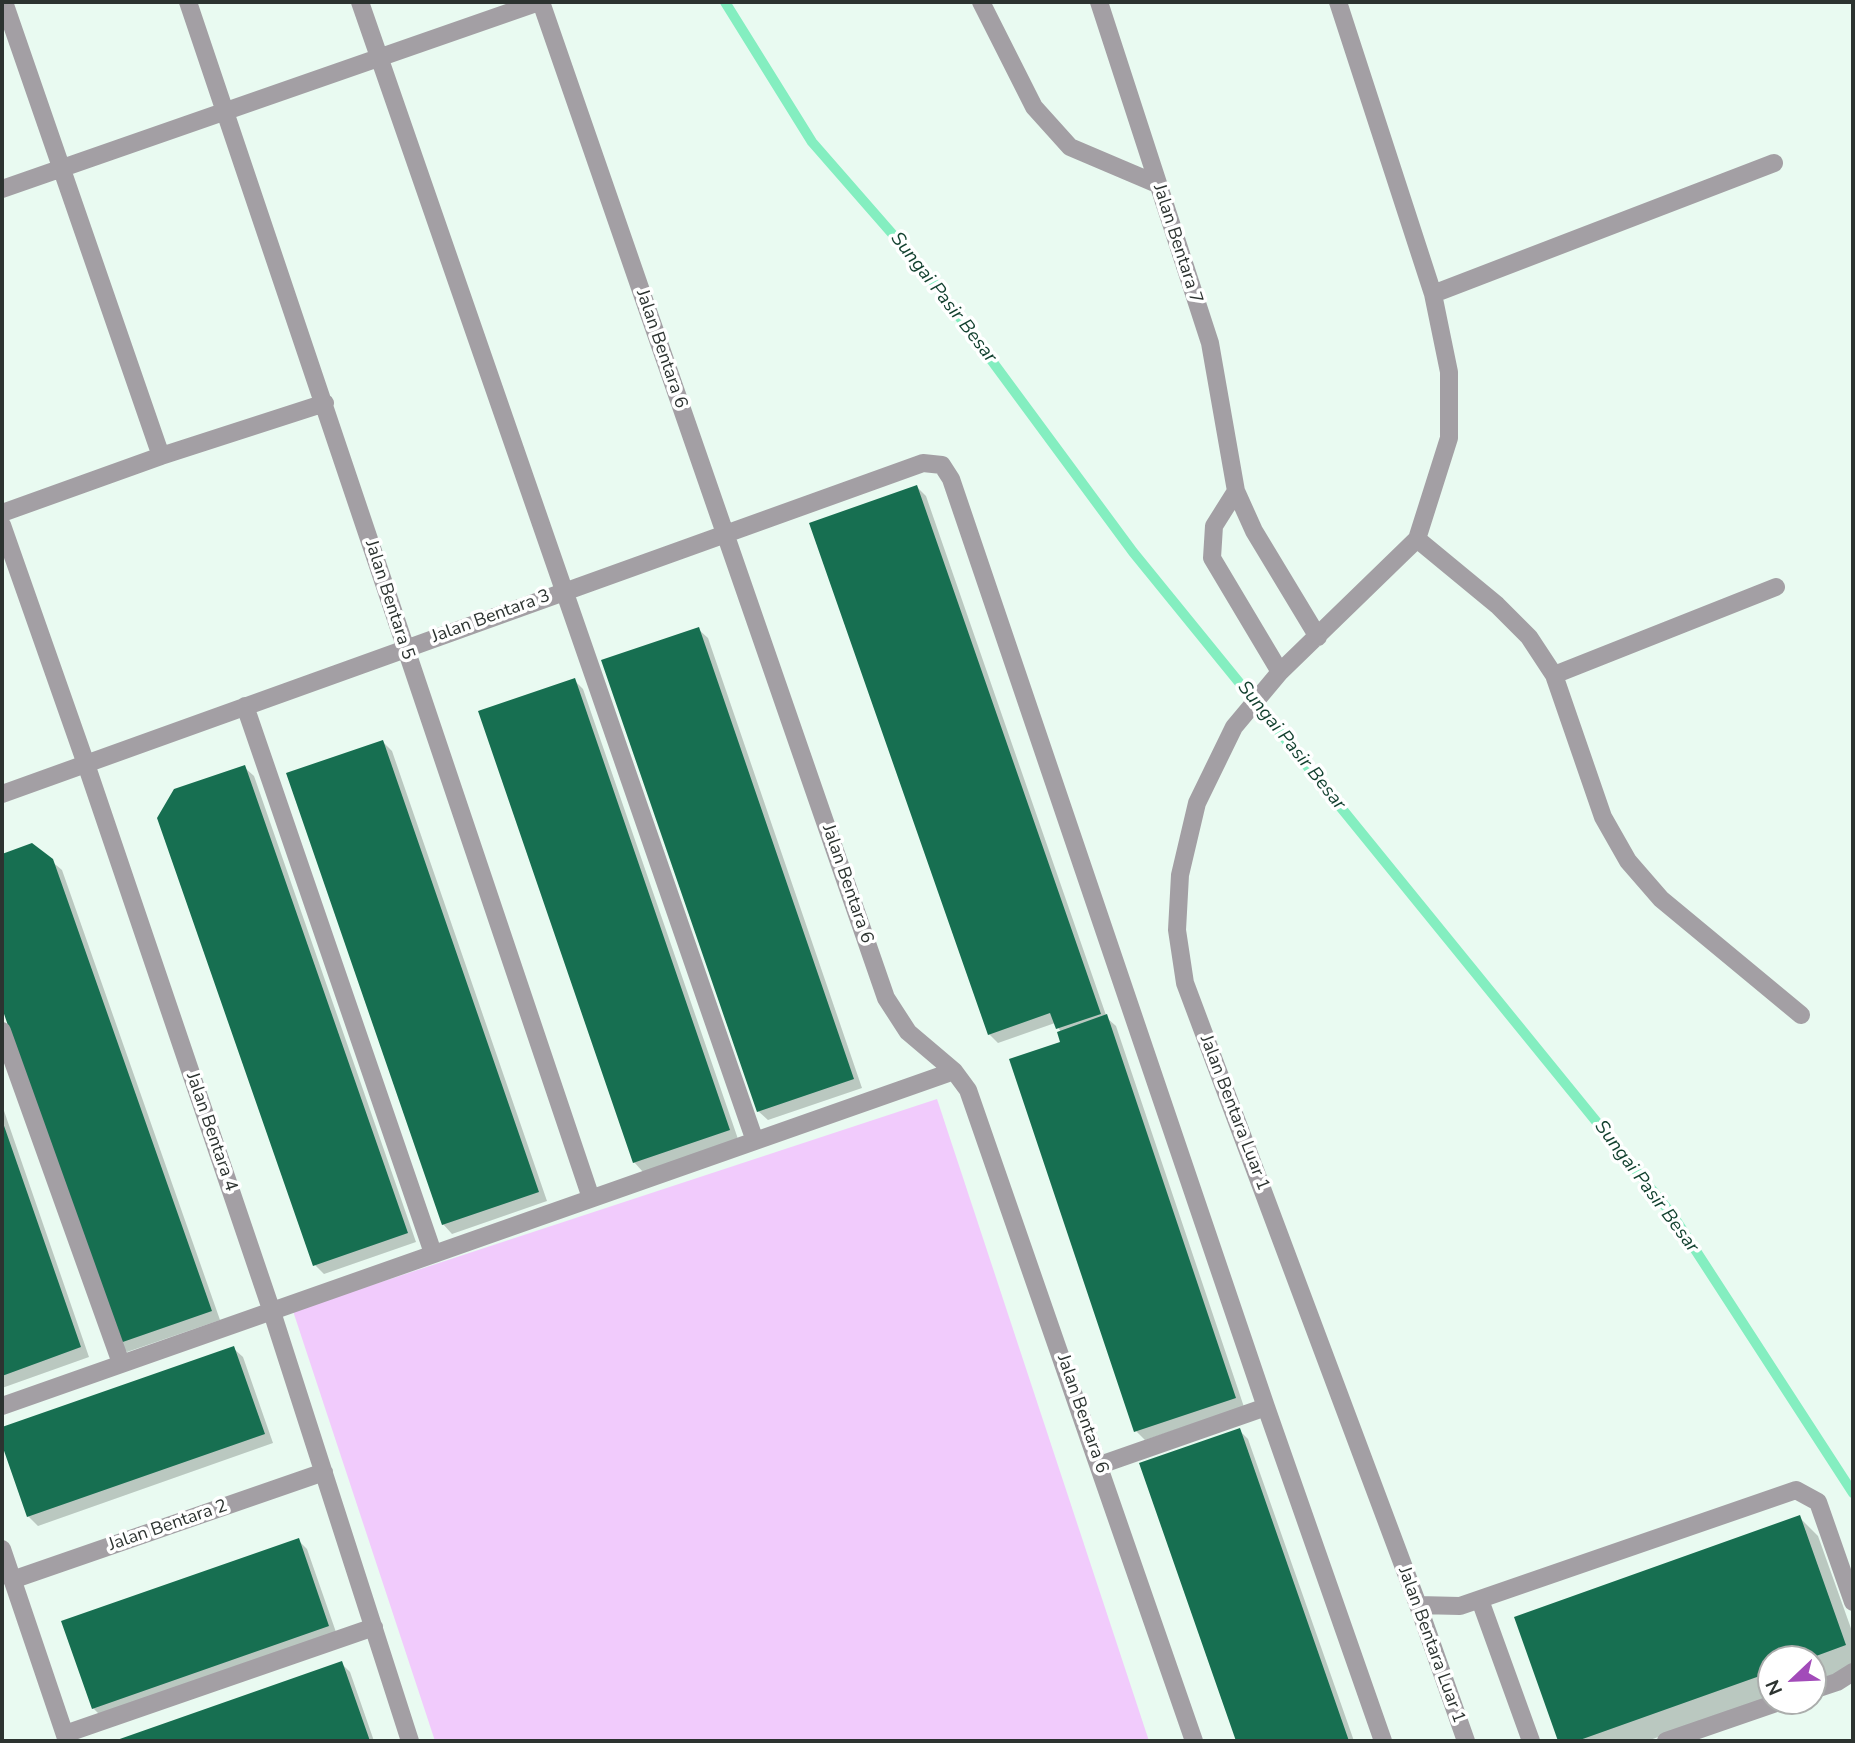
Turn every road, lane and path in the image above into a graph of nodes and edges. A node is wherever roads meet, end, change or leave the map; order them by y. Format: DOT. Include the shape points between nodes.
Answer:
graph roads {
  1 [pos="4,2"];
  2 [pos="188,2"];
  3 [pos="360,2"];
  4 [pos="540,2"];
  5 [pos="981,2"];
  6 [pos="1099,2"];
  7 [pos="1338,2"];
  8 [pos="379,58"];
  9 [pos="225,111"];
  10 [pos="1774,163"];
  11 [pos="62,168"];
  12 [pos="1157,184"];
  13 [pos="2,189"];
  14 [pos="1433,294"];
  15 [pos="324,402"];
  16 [pos="160,456"];
  17 [pos="1236,491"];
  18 [pos="2,513"];
  19 [pos="2,525"];
  20 [pos="724,533"];
  21 [pos="1417,539"];
  22 [pos="1776,587"];
  23 [pos="562,591"];
  24 [pos="1318,637"];
  25 [pos="405,648"];
  26 [pos="1280,672"];
  27 [pos="1554,674"];
  28 [pos="245,706"];
  29 [pos="86,764"];
  30 [pos="2,794"];
  31 [pos="1801,1015"];
  32 [pos="2,1031"];
  33 [pos="954,1071"];
  34 [pos="755,1141"];
  35 [pos="591,1198"];
  36 [pos="433,1253"];
  37 [pos="271,1310"];
  38 [pos="121,1363"];
  39 [pos="2,1406"];
  40 [pos="1266,1407"];
  41 [pos="1100,1465"];
  42 [pos="324,1472"];
  43 [pos="2,1549"];
  44 [pos="12,1580"];
  45 [pos="1480,1600"];
  46 [pos="1853,1602"];
  47 [pos="1418,1605"];
  48 [pos="374,1627"];
  49 [pos="1853,1672"];
  50 [pos="1827,1685"];
  51 [pos="1757,1710"];
  52 [pos="66,1737"];
  53 [pos="410,1741"];
  54 [pos="1194,1741"];
  55 [pos="1383,1741"];
  56 [pos="1466,1741"];
  57 [pos="1531,1741"];
  58 [pos="1665,1741"];
  1 -- 11 [label="street"];
  2 -- 9 [label="street, Jalan Bentara 5"];
  3 -- 8 [label="street"];
  4 -- 8 [label="street"];
  4 -- 20 [label="street, Jalan Bentara 6"];
  5 -- 12 [label="street" via="1034,107 1070,147"];
  6 -- 12 [label="street, Jalan Bentara 7"];
  7 -- 14 [label="street"];
  8 -- 9 [label="street"];
  8 -- 23 [label="street"];
  9 -- 11 [label="street"];
  9 -- 15 [label="street, Jalan Bentara 5"];
  10 -- 14 [label="street"];
  11 -- 13 [label="street"];
  11 -- 16 [label="street"];
  12 -- 17 [label="street, Jalan Bentara 7" via="1210,343"];
  14 -- 21 [label="street" via="1449,372 1449,438"];
  15 -- 16 [label="street"];
  15 -- 25 [label="street, Jalan Bentara 5"];
  16 -- 18 [label="street"];
  17 -- 24 [label="street, Jalan Bentara 7" via="1266,553"];
  17 -- 26 [label="street" via="1214,526 1212,558"];
  19 -- 29 [label="street, Jalan Bentara 4"];
  20 -- 23 [label="street, Jalan Bentara 3"];
  20 -- 33 [label="street, Jalan Bentara 6" via="886,998 908,1032"];
  20 -- 40 [label="street, Jalan Bentara 3" via="923,463 942,465 951,480"];
  21 -- 24 [label="street, Jalan Bentara Luar 1"];
  21 -- 27 [label="street" via="1497,604"];
  22 -- 27 [label="street"];
  23 -- 25 [label="street, Jalan Bentara 3"];
  23 -- 34 [label="street"];
  24 -- 26 [label="street, Jalan Bentara Luar 1"];
  25 -- 28 [label="street, Jalan Bentara 3"];
  25 -- 35 [label="street, Jalan Bentara 5"];
  26 -- 47 [label="street, Jalan Bentara Luar 1" via="1234,727 1197,803 1180,875 1177,930 1185,983"];
  27 -- 31 [label="street" via="1602,817 1628,861 1661,899"];
  28 -- 29 [label="street, Jalan Bentara 3"];
  28 -- 36 [label="street"];
  29 -- 30 [label="street, Jalan Bentara 3"];
  29 -- 37 [label="street, Jalan Bentara 4"];
  32 -- 38 [label="street"];
  33 -- 34 [label="street"];
  33 -- 41 [label="street, Jalan Bentara 6" via="979,1116"];
  34 -- 35 [label="street"];
  35 -- 36 [label="street"];
  36 -- 37 [label="street"];
  37 -- 38 [label="street"];
  37 -- 42 [label="street, Jalan Bentara 4"];
  38 -- 39 [label="street"];
  40 -- 41 [label="street"];
  40 -- 55 [label="street"];
  41 -- 54 [label="street, Jalan Bentara 6"];
  42 -- 44 [label="street, Jalan Bentara 2"];
  42 -- 48 [label="street, Jalan Bentara 4"];
  43 -- 44 [label="street"];
  44 -- 52 [label="street"];
  45 -- 46 [label="street" via="1796,1490 1818,1502"];
  45 -- 47 [label="street" via="1460,1606"];
  45 -- 57 [label="street"];
  47 -- 56 [label="street, Jalan Bentara Luar 1"];
  48 -- 52 [label="street"];
  48 -- 53 [label="street, Jalan Bentara 4"];
  49 -- 50 [label="street"];
  51 -- 58 [label="street"];
}
